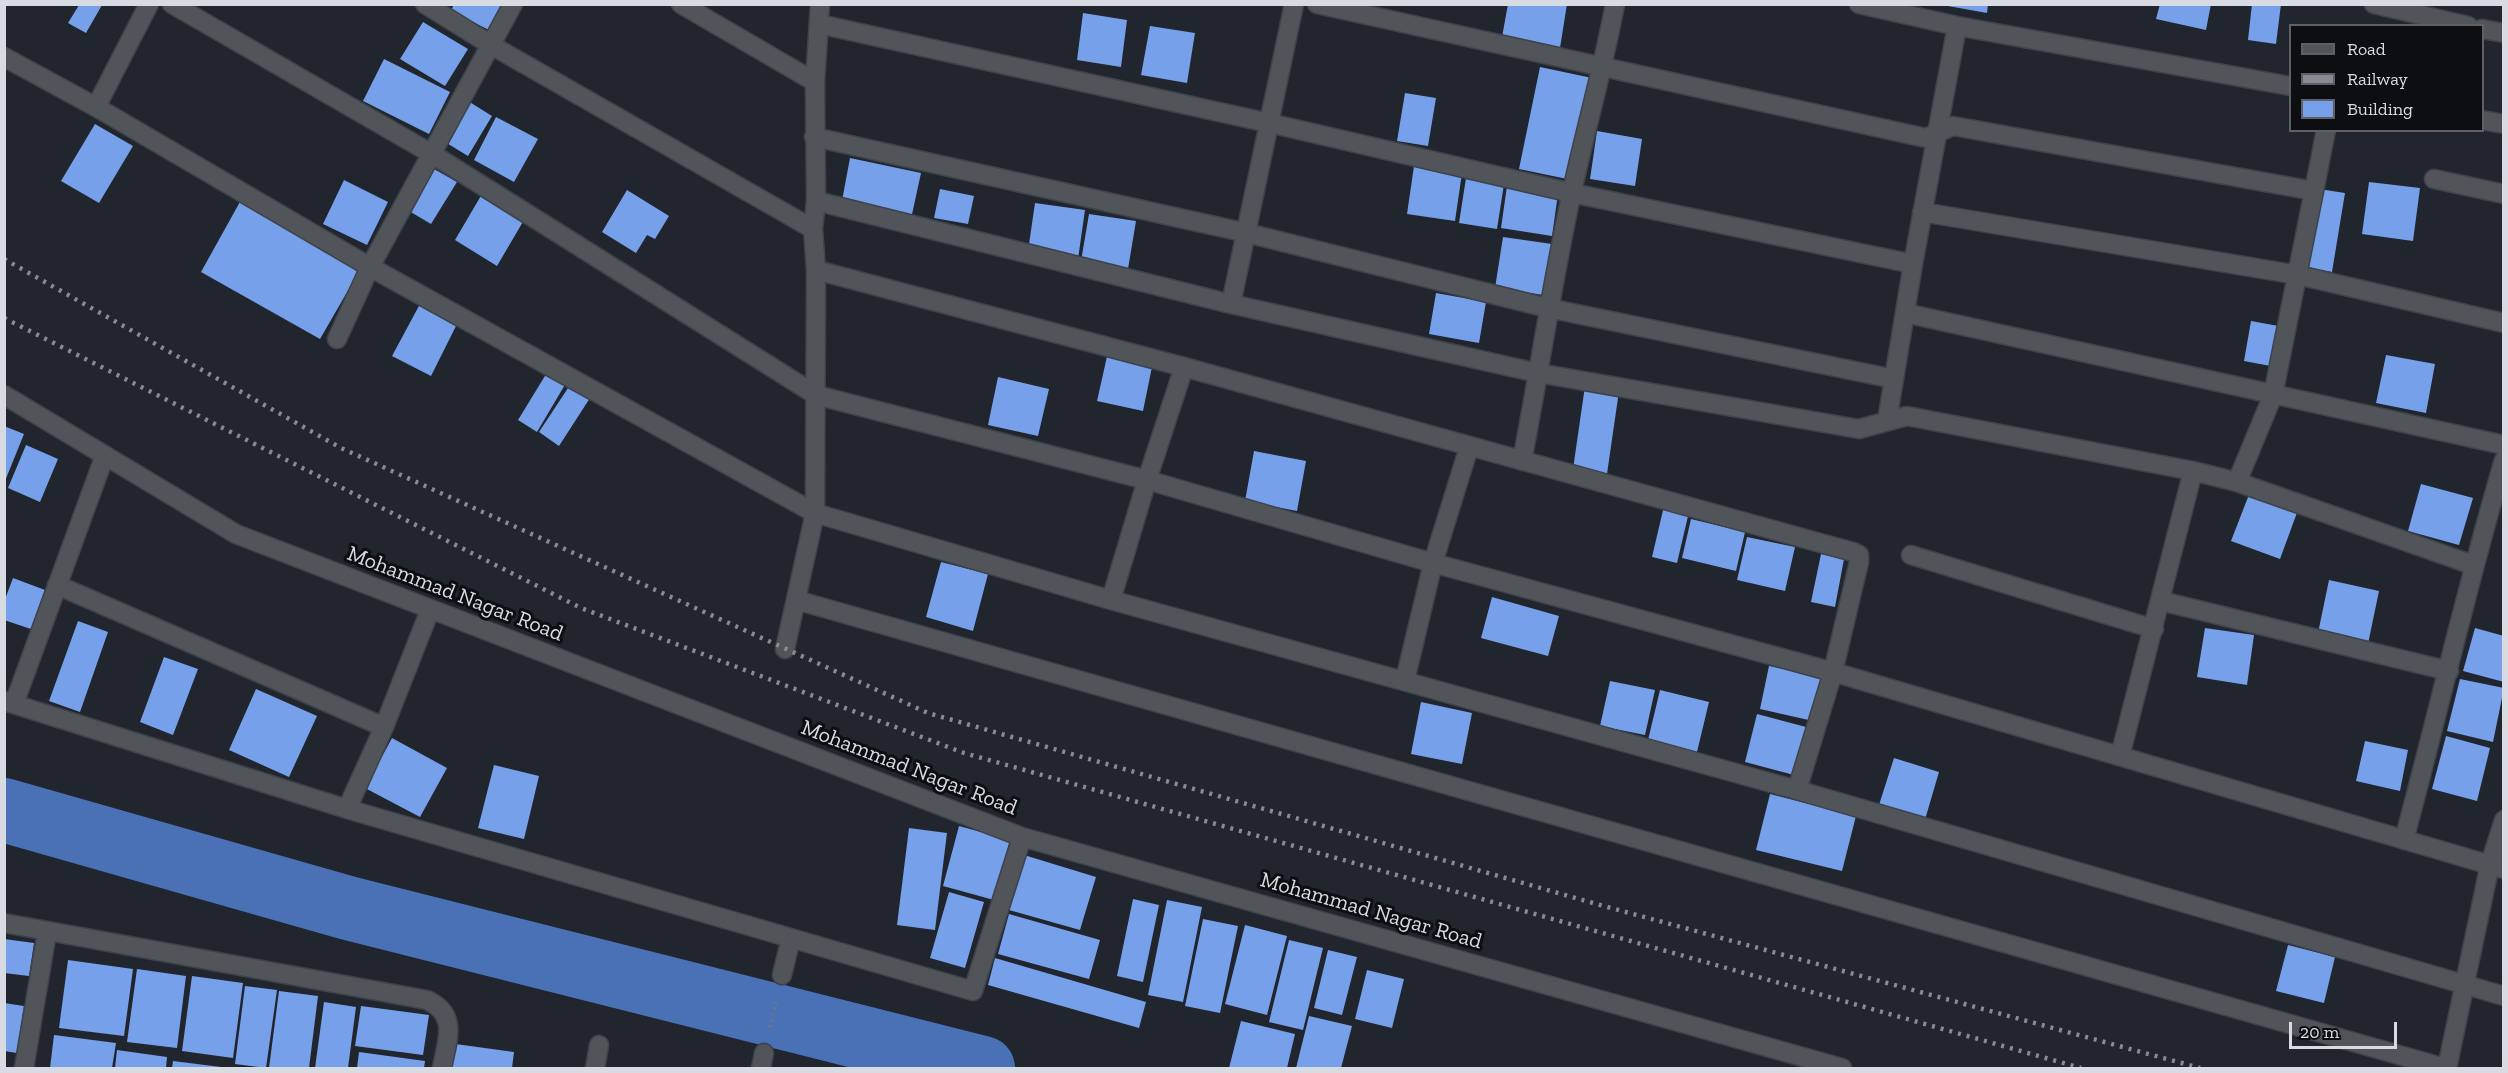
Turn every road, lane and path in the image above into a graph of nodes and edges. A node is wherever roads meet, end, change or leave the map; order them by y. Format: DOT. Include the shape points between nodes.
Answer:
graph roads {
  1 [pos="148,4"];
  2 [pos="172,4"];
  3 [pos="425,4"];
  4 [pos="513,4"];
  5 [pos="681,4"];
  6 [pos="820,4"];
  7 [pos="1294,4"];
  8 [pos="1317,4"];
  9 [pos="1615,4"];
  10 [pos="1859,4"];
  11 [pos="2374,4"];
  12 [pos="819,24"];
  13 [pos="2459,24"];
  14 [pos="1957,26"];
  15 [pos="2484,29"];
  16 [pos="2504,33"];
  17 [pos="491,45"];
  18 [pos="4,57"];
  19 [pos="1603,68"];
  20 [pos="815,82"];
  21 [pos="2289,86"];
  22 [pos="96,107"];
  23 [pos="2484,120"];
  24 [pos="1269,123"];
  25 [pos="2504,124"];
  26 [pos="2326,132"];
  27 [pos="1937,133"];
  28 [pos="814,137"];
  29 [pos="432,154"];
  30 [pos="2434,179"];
  31 [pos="2314,191"];
  32 [pos="1572,193"];
  33 [pos="2504,194"];
  34 [pos="816,201"];
  35 [pos="1922,212"];
  36 [pos="813,228"];
  37 [pos="1246,233"];
  38 [pos="1913,264"];
  39 [pos="370,267"];
  40 [pos="816,270"];
  41 [pos="2298,275"];
  42 [pos="1231,304"];
  43 [pos="1548,308"];
  44 [pos="1905,313"];
  45 [pos="2504,323"];
  46 [pos="336,339"];
  47 [pos="1184,367"];
  48 [pos="1538,374"];
  49 [pos="1894,379"];
  50 [pos="4,395"];
  51 [pos="816,395"];
  52 [pos="2273,395"];
  53 [pos="1887,421"];
  54 [pos="2504,445"];
  55 [pos="1469,447"];
  56 [pos="105,455"];
  57 [pos="2504,460"];
  58 [pos="1522,461"];
  59 [pos="2193,471"];
  60 [pos="1147,480"];
  61 [pos="2237,482"];
  62 [pos="815,513"];
  63 [pos="1911,555"];
  64 [pos="1433,564"];
  65 [pos="2473,565"];
  66 [pos="57,585"];
  67 [pos="796,600"];
  68 [pos="1111,600"];
  69 [pos="2161,601"];
  70 [pos="430,610"];
  71 [pos="2154,629"];
  72 [pos="785,649"];
  73 [pos="2449,671"];
  74 [pos="1833,672"];
  75 [pos="1405,680"];
  76 [pos="9,703"];
  77 [pos="384,727"];
  78 [pos="2120,756"];
  79 [pos="1797,790"];
  80 [pos="347,809"];
  81 [pos="2504,820"];
  82 [pos="1022,837"];
  83 [pos="2404,840"];
  84 [pos="2497,867"];
  85 [pos="4,923"];
  86 [pos="47,932"];
  87 [pos="791,938"];
  88 [pos="782,975"];
  89 [pos="2465,984"];
  90 [pos="2504,996"];
  91 [pos="599,1045"];
  92 [pos="763,1060"];
  93 [pos="24,1068"];
  94 [pos="442,1068"];
  95 [pos="595,1068"];
  96 [pos="1839,1068"];
  97 [pos="2446,1068"];
  1 -- 22 [label="street"];
  2 -- 29 [label="street"];
  3 -- 17 [label="street"];
  4 -- 17 [label="street"];
  5 -- 20 [label="street"];
  6 -- 12 [label="street"];
  7 -- 24 [label="street"];
  8 -- 19 [label="street"];
  9 -- 19 [label="street"];
  10 -- 14 [label="street"];
  11 -- 13 [label="street"];
  12 -- 20 [label="street"];
  12 -- 24 [label="street"];
  14 -- 21 [label="street"];
  14 -- 27 [label="street"];
  15 -- 16 [label="street"];
  17 -- 29 [label="street"];
  17 -- 36 [label="street"];
  18 -- 22 [label="street"];
  19 -- 27 [label="street" via="1926,138"];
  19 -- 32 [label="street"];
  20 -- 28 [label="street"];
  22 -- 39 [label="street"];
  23 -- 25 [label="street"];
  24 -- 32 [label="street"];
  24 -- 37 [label="street"];
  26 -- 31 [label="street"];
  27 -- 31 [label="street" via="1953,126"];
  27 -- 35 [label="street"];
  28 -- 34 [label="street"];
  28 -- 37 [label="street"];
  29 -- 39 [label="street"];
  29 -- 51 [label="street"];
  30 -- 33 [label="street"];
  31 -- 41 [label="street"];
  32 -- 38 [label="street"];
  32 -- 43 [label="street"];
  34 -- 36 [label="street"];
  34 -- 42 [label="street"];
  35 -- 38 [label="street"];
  35 -- 41 [label="street"];
  36 -- 40 [label="street"];
  37 -- 42 [label="street"];
  37 -- 43 [label="street"];
  38 -- 44 [label="street"];
  39 -- 46 [label="street"];
  39 -- 62 [label="street"];
  40 -- 47 [label="street"];
  40 -- 51 [label="street"];
  41 -- 45 [label="street"];
  41 -- 52 [label="street"];
  42 -- 48 [label="street"];
  43 -- 48 [label="street"];
  43 -- 49 [label="street"];
  44 -- 49 [label="street"];
  44 -- 52 [label="street"];
  47 -- 55 [label="street"];
  47 -- 60 [label="street"];
  48 -- 53 [label="street" via="1859,429"];
  48 -- 58 [label="street"];
  49 -- 53 [label="street"];
  50 -- 56 [label="street, Mohammad Nagar Road"];
  51 -- 60 [label="street"];
  51 -- 62 [label="street"];
  52 -- 54 [label="street"];
  52 -- 61 [label="street"];
  53 -- 59 [label="street" via="1906,416"];
  55 -- 58 [label="street"];
  55 -- 64 [label="street"];
  56 -- 66 [label="street"];
  56 -- 70 [label="street, Mohammad Nagar Road" via="236,534"];
  57 -- 65 [label="street"];
  58 -- 74 [label="street" via="1858,555"];
  59 -- 61 [label="street"];
  59 -- 69 [label="street"];
  60 -- 64 [label="street"];
  60 -- 68 [label="street"];
  61 -- 65 [label="street"];
  62 -- 67 [label="street"];
  62 -- 68 [label="street"];
  63 -- 71 [label="street"];
  64 -- 74 [label="street"];
  64 -- 75 [label="street"];
  65 -- 73 [label="street"];
  66 -- 76 [label="street"];
  66 -- 77 [label="street"];
  67 -- 72 [label="street"];
  67 -- 97 [label="street"];
  68 -- 75 [label="street"];
  69 -- 71 [label="street"];
  69 -- 73 [label="street"];
  70 -- 77 [label="street"];
  70 -- 82 [label="street, Mohammad Nagar Road"];
  71 -- 78 [label="street"];
  73 -- 83 [label="street"];
  74 -- 78 [label="street"];
  74 -- 79 [label="street"];
  75 -- 79 [label="street"];
  76 -- 80 [label="street"];
  77 -- 80 [label="street"];
  78 -- 83 [label="street"];
  79 -- 89 [label="street"];
  80 -- 87 [label="street"];
  81 -- 84 [label="street"];
  82 -- 87 [label="street" via="973,991"];
  82 -- 96 [label="street, Mohammad Nagar Road"];
  83 -- 84 [label="street"];
  84 -- 89 [label="street"];
  85 -- 86 [label="street"];
  86 -- 93 [label="street"];
  86 -- 94 [label="street" via="427,1000 446,1013 449,1030"];
  87 -- 88 [label="street"];
  88 -- 92 [label="path"];
  89 -- 90 [label="street"];
  89 -- 97 [label="street"];
  91 -- 95 [label="street"];
}
